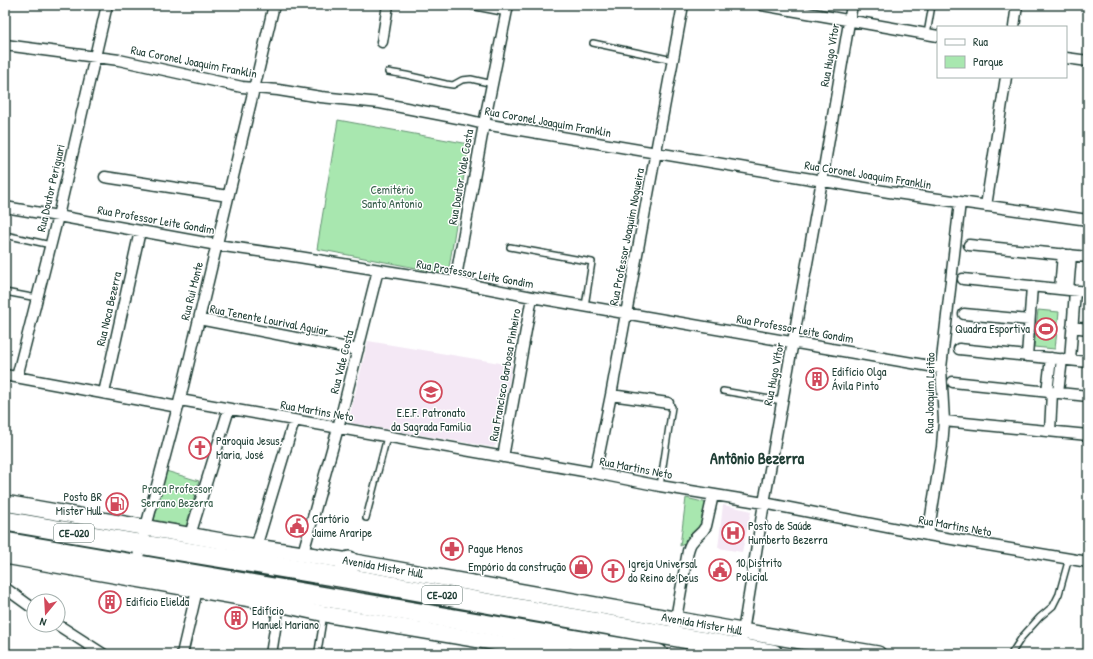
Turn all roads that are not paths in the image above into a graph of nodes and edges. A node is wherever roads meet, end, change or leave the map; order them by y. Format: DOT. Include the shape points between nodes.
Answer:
graph roads {
  1 [pos="107,5"];
  2 [pos="274,5"];
  3 [pos="388,5"];
  4 [pos="465,5"];
  5 [pos="683,5"];
  6 [pos="762,5"];
  7 [pos="852,5"];
  8 [pos="932,5"];
  9 [pos="1017,5"];
  10 [pos="507,9"];
  11 [pos="849,21"];
  12 [pos="1014,26"];
  13 [pos="926,34"];
  14 [pos="937,36"];
  15 [pos="382,42"];
  16 [pos="593,43"];
  17 [pos="5,45"];
  18 [pos="95,58"];
  19 [pos="1067,58"];
  20 [pos="673,60"];
  21 [pos="1088,61"];
  22 [pos="388,72"];
  23 [pos="1006,78"];
  24 [pos="493,84"];
  25 [pos="255,88"];
  26 [pos="484,124"];
  27 [pos="656,154"];
  28 [pos="104,177"];
  29 [pos="822,180"];
  30 [pos="228,196"];
  31 [pos="960,202"];
  32 [pos="986,206"];
  33 [pos="5,207"];
  34 [pos="58,216"];
  35 [pos="1088,220"];
  36 [pos="140,231"];
  37 [pos="5,235"];
  38 [pos="51,245"];
  39 [pos="217,245"];
  40 [pos="968,245"];
  41 [pos="510,247"];
  42 [pos="1067,255"];
  43 [pos="1088,257"];
  44 [pos="378,270"];
  45 [pos="963,279"];
  46 [pos="455,282"];
  47 [pos="1032,286"];
  48 [pos="1068,290"];
  49 [pos="5,292"];
  50 [pos="1088,292"];
  51 [pos="532,297"];
  52 [pos="37,298"];
  53 [pos="585,306"];
  54 [pos="625,313"];
  55 [pos="964,314"];
  56 [pos="199,319"];
  57 [pos="1029,320"];
  58 [pos="1072,327"];
  59 [pos="1088,329"];
  60 [pos="793,343"];
  61 [pos="358,350"];
  62 [pos="959,350"];
  63 [pos="1027,356"];
  64 [pos="1051,358"];
  65 [pos="1066,360"];
  66 [pos="1088,362"];
  67 [pos="941,368"];
  68 [pos="5,375"];
  69 [pos="16,377"];
  70 [pos="953,382"];
  71 [pos="723,391"];
  72 [pos="1052,392"];
  73 [pos="104,393"];
  74 [pos="611,395"];
  75 [pos="1088,396"];
  76 [pos="782,401"];
  77 [pos="668,403"];
  78 [pos="179,404"];
  79 [pos="229,409"];
  80 [pos="294,421"];
  81 [pos="944,421"];
  82 [pos="338,428"];
  83 [pos="1050,431"];
  84 [pos="1088,434"];
  85 [pos="387,437"];
  86 [pos="503,457"];
  87 [pos="595,473"];
  88 [pos="660,486"];
  89 [pos="713,495"];
  90 [pos="5,502"];
  91 [pos="764,503"];
  92 [pos="366,518"];
  93 [pos="5,521"];
  94 [pos="190,535"];
  95 [pos="928,535"];
  96 [pos="144,536"];
  97 [pos="256,547"];
  98 [pos="7,552"];
  99 [pos="303,553"];
  100 [pos="1068,558"];
  101 [pos="1088,562"];
  102 [pos="348,569"];
  103 [pos="131,571"];
  104 [pos="5,588"];
  105 [pos="197,590"];
  106 [pos="26,603"];
  107 [pos="279,604"];
  108 [pos="329,609"];
  109 [pos="674,628"];
  110 [pos="66,630"];
  111 [pos="741,644"];
  112 [pos="318,651"];
  113 [pos="528,651"];
  114 [pos="99,653"];
  115 [pos="182,654"];
  116 [pos="271,654"];
  117 [pos="564,654"];
  118 [pos="658,654"];
  119 [pos="773,654"];
  120 [pos="878,654"];
  121 [pos="1011,654"];
  1 -- 18 [label="street, Rua Doutor Periguari"];
  2 -- 25 [label="street, Rua Rui Monte"];
  3 -- 15 [label="street"];
  4 -- 10 [label="lane"];
  5 -- 20 [label="street, Rua Professor Joaquim Nogueira"];
  6 -- 11 [label="street"];
  7 -- 11 [label="street, Rua Hugo Vítor"];
  8 -- 13 [label="lane"];
  9 -- 12 [label="street"];
  10 -- 24 [label="street, Rua Doutor Vale Costa"];
  11 -- 13 [label="street"];
  11 -- 29 [label="street, Rua Hugo Vítor"];
  13 -- 14 [label="street"];
  16 -- 20 [label="lane"];
  17 -- 18 [label="street, Rua Coronel Joaquim Franklin"];
  18 -- 25 [label="street, Rua Coronel Joaquim Franklin" via="119,60"];
  18 -- 34 [label="street, Rua Doutor Periguari"];
  19 -- 21 [label="street"];
  20 -- 27 [label="street, Rua Professor Joaquim Nogueira"];
  22 -- 24 [label="lane" via="446,84 471,79"];
  23 -- 32 [label="street"];
  24 -- 26 [label="street, Rua Doutor Vale Costa"];
  25 -- 26 [label="street, Rua Coronel Joaquim Franklin" via="380,103"];
  25 -- 30 [label="street, Rua Rui Monte"];
  26 -- 27 [label="street, Rua Coronel Joaquim Franklin"];
  26 -- 46 [label="street, Rua Doutor Vale Costa"];
  27 -- 29 [label="street, Rua Coronel Joaquim Franklin"];
  27 -- 54 [label="street, Rua Professor Joaquim Nogueira"];
  28 -- 30 [label="street"];
  29 -- 31 [label="street, Rua Coronel Joaquim Franklin"];
  29 -- 60 [label="street, Rua Hugo Vítor"];
  30 -- 39 [label="street, Rua Rui Monte"];
  31 -- 32 [label="street, Rua Coronel Joaquim Franklin"];
  31 -- 67 [label="street, Rua Joaquim Leitão"];
  32 -- 35 [label="street, Rua Coronel Joaquim Franklin"];
  33 -- 34 [label="street, Rua Professor Leite Gondim"];
  34 -- 36 [label="street, Rua Professor Leite Gondim"];
  34 -- 38 [label="street, Rua Doutor Periguari"];
  36 -- 39 [label="street, Rua Professor Leite Gondim"];
  36 -- 73 [label="street, Rua Noca Bezerra"];
  37 -- 38 [label="lane"];
  38 -- 52 [label="street, Rua Doutor Periguari"];
  39 -- 44 [label="street, Rua Professor Leite Gondim"];
  39 -- 56 [label="street, Rua Rui Monte"];
  40 -- 42 [label="street"];
  41 -- 53 [label="lane" via="592,262"];
  42 -- 43 [label="street"];
  42 -- 48 [label="street"];
  44 -- 46 [label="street, Rua Professor Leite Gondim"];
  44 -- 61 [label="street, Rua Vale Costa"];
  45 -- 47 [label="street"];
  46 -- 51 [label="street, Rua Professor Leite Gondim"];
  47 -- 48 [label="street"];
  47 -- 57 [label="street"];
  48 -- 50 [label="street"];
  48 -- 58 [label="street"];
  49 -- 52 [label="lane"];
  51 -- 53 [label="street, Rua Professor Leite Gondim"];
  51 -- 86 [label="street, Rua Francisco Barbosa Pinheiro"];
  52 -- 69 [label="street, Rua Doutor Periguari"];
  53 -- 54 [label="street, Rua Professor Leite Gondim"];
  54 -- 60 [label="street, Rua Professor Leite Gondim"];
  54 -- 74 [label="street, Rua Professor Joaquim Nogueira"];
  55 -- 57 [label="street"];
  56 -- 61 [label="street, Rua Tenente Lourival Aguiar"];
  56 -- 78 [label="street, Rua Rui Monte"];
  57 -- 63 [label="street"];
  58 -- 59 [label="street"];
  58 -- 65 [label="street"];
  60 -- 67 [label="street, Rua Professor Leite Gondim"];
  60 -- 76 [label="street, Rua Hugo Vítor"];
  61 -- 82 [label="street, Rua Vale Costa"];
  62 -- 63 [label="street"];
  63 -- 64 [label="street"];
  64 -- 65 [label="street"];
  64 -- 72 [label="street"];
  65 -- 66 [label="street"];
  65 -- 72 [label="street"];
  67 -- 81 [label="street, Rua Joaquim Leitão"];
  68 -- 69 [label="street, Rua Martins Neto"];
  69 -- 73 [label="street, Rua Martins Neto"];
  70 -- 72 [label="street"];
  71 -- 76 [label="lane"];
  72 -- 75 [label="street"];
  72 -- 83 [label="street"];
  73 -- 78 [label="street, Rua Martins Neto"];
  74 -- 77 [label="street"];
  74 -- 87 [label="street, Rua Professor Joaquim Nogueira"];
  76 -- 91 [label="street, Rua Hugo Vítor"];
  77 -- 88 [label="lane" via="672,407"];
  78 -- 79 [label="street, Rua Martins Neto"];
  78 -- 96 [label="street, Rua Rui Monte"];
  79 -- 80 [label="street, Rua Martins Neto"];
  79 -- 94 [label="street"];
  80 -- 82 [label="street, Rua Martins Neto"];
  80 -- 97 [label="street"];
  81 -- 83 [label="street"];
  81 -- 95 [label="street, Rua Joaquim Leitão"];
  82 -- 85 [label="street, Rua Martins Neto"];
  82 -- 99 [label="street, Rua Vale Costa"];
  83 -- 84 [label="street"];
  85 -- 86 [label="street, Rua Martins Neto"];
  85 -- 92 [label="lane"];
  86 -- 87 [label="street, Rua Martins Neto"];
  87 -- 88 [label="street, Rua Martins Neto"];
  88 -- 89 [label="street, Rua Martins Neto"];
  89 -- 91 [label="street, Rua Martins Neto"];
  89 -- 109 [label="street" via="704,531 693,541 688,551"];
  90 -- 96 [label="main road, Avenida Mister Hull"];
  91 -- 95 [label="street, Rua Martins Neto"];
  91 -- 111 [label="street, Rua Hugo Vítor"];
  93 -- 96 [label="highway, Avenida Mister Hull / CE-020"];
  94 -- 96 [label="main road, Avenida Mister Hull"];
  94 -- 97 [label="main road, Avenida Mister Hull"];
  95 -- 100 [label="street, Rua Martins Neto"];
  96 -- 102 [label="highway, Avenida Mister Hull / CE-020"];
  96 -- 103 [label="street, Rua Rui Monte"];
  97 -- 99 [label="main road, Avenida Mister Hull"];
  98 -- 103 [label="highway, CE-020"];
  99 -- 102 [label="main road, Avenida Mister Hull"];
  100 -- 101 [label="street, Rua Martins Neto"];
  100 -- 121 [label="lane" via="1059,594 1053,606 1022,637"];
  102 -- 109 [label="highway, Avenida Mister Hull / CE-020"];
  103 -- 105 [label="main road"];
  103 -- 108 [label="highway, CE-020"];
  104 -- 106 [label="street"];
  105 -- 107 [label="main road"];
  105 -- 115 [label="street"];
  107 -- 108 [label="main road"];
  107 -- 116 [label="street"];
  108 -- 112 [label="lane"];
  108 -- 113 [label="main road"];
  108 -- 118 [label="highway, CE-020"];
  109 -- 111 [label="highway, Avenida Mister Hull / CE-020"];
  110 -- 114 [label="street"];
  111 -- 119 [label="highway, Avenida Mister Hull / CE-020"];
  111 -- 120 [label="main road, Avenida Mister Hull"];
  113 -- 117 [label="main road"];
}
